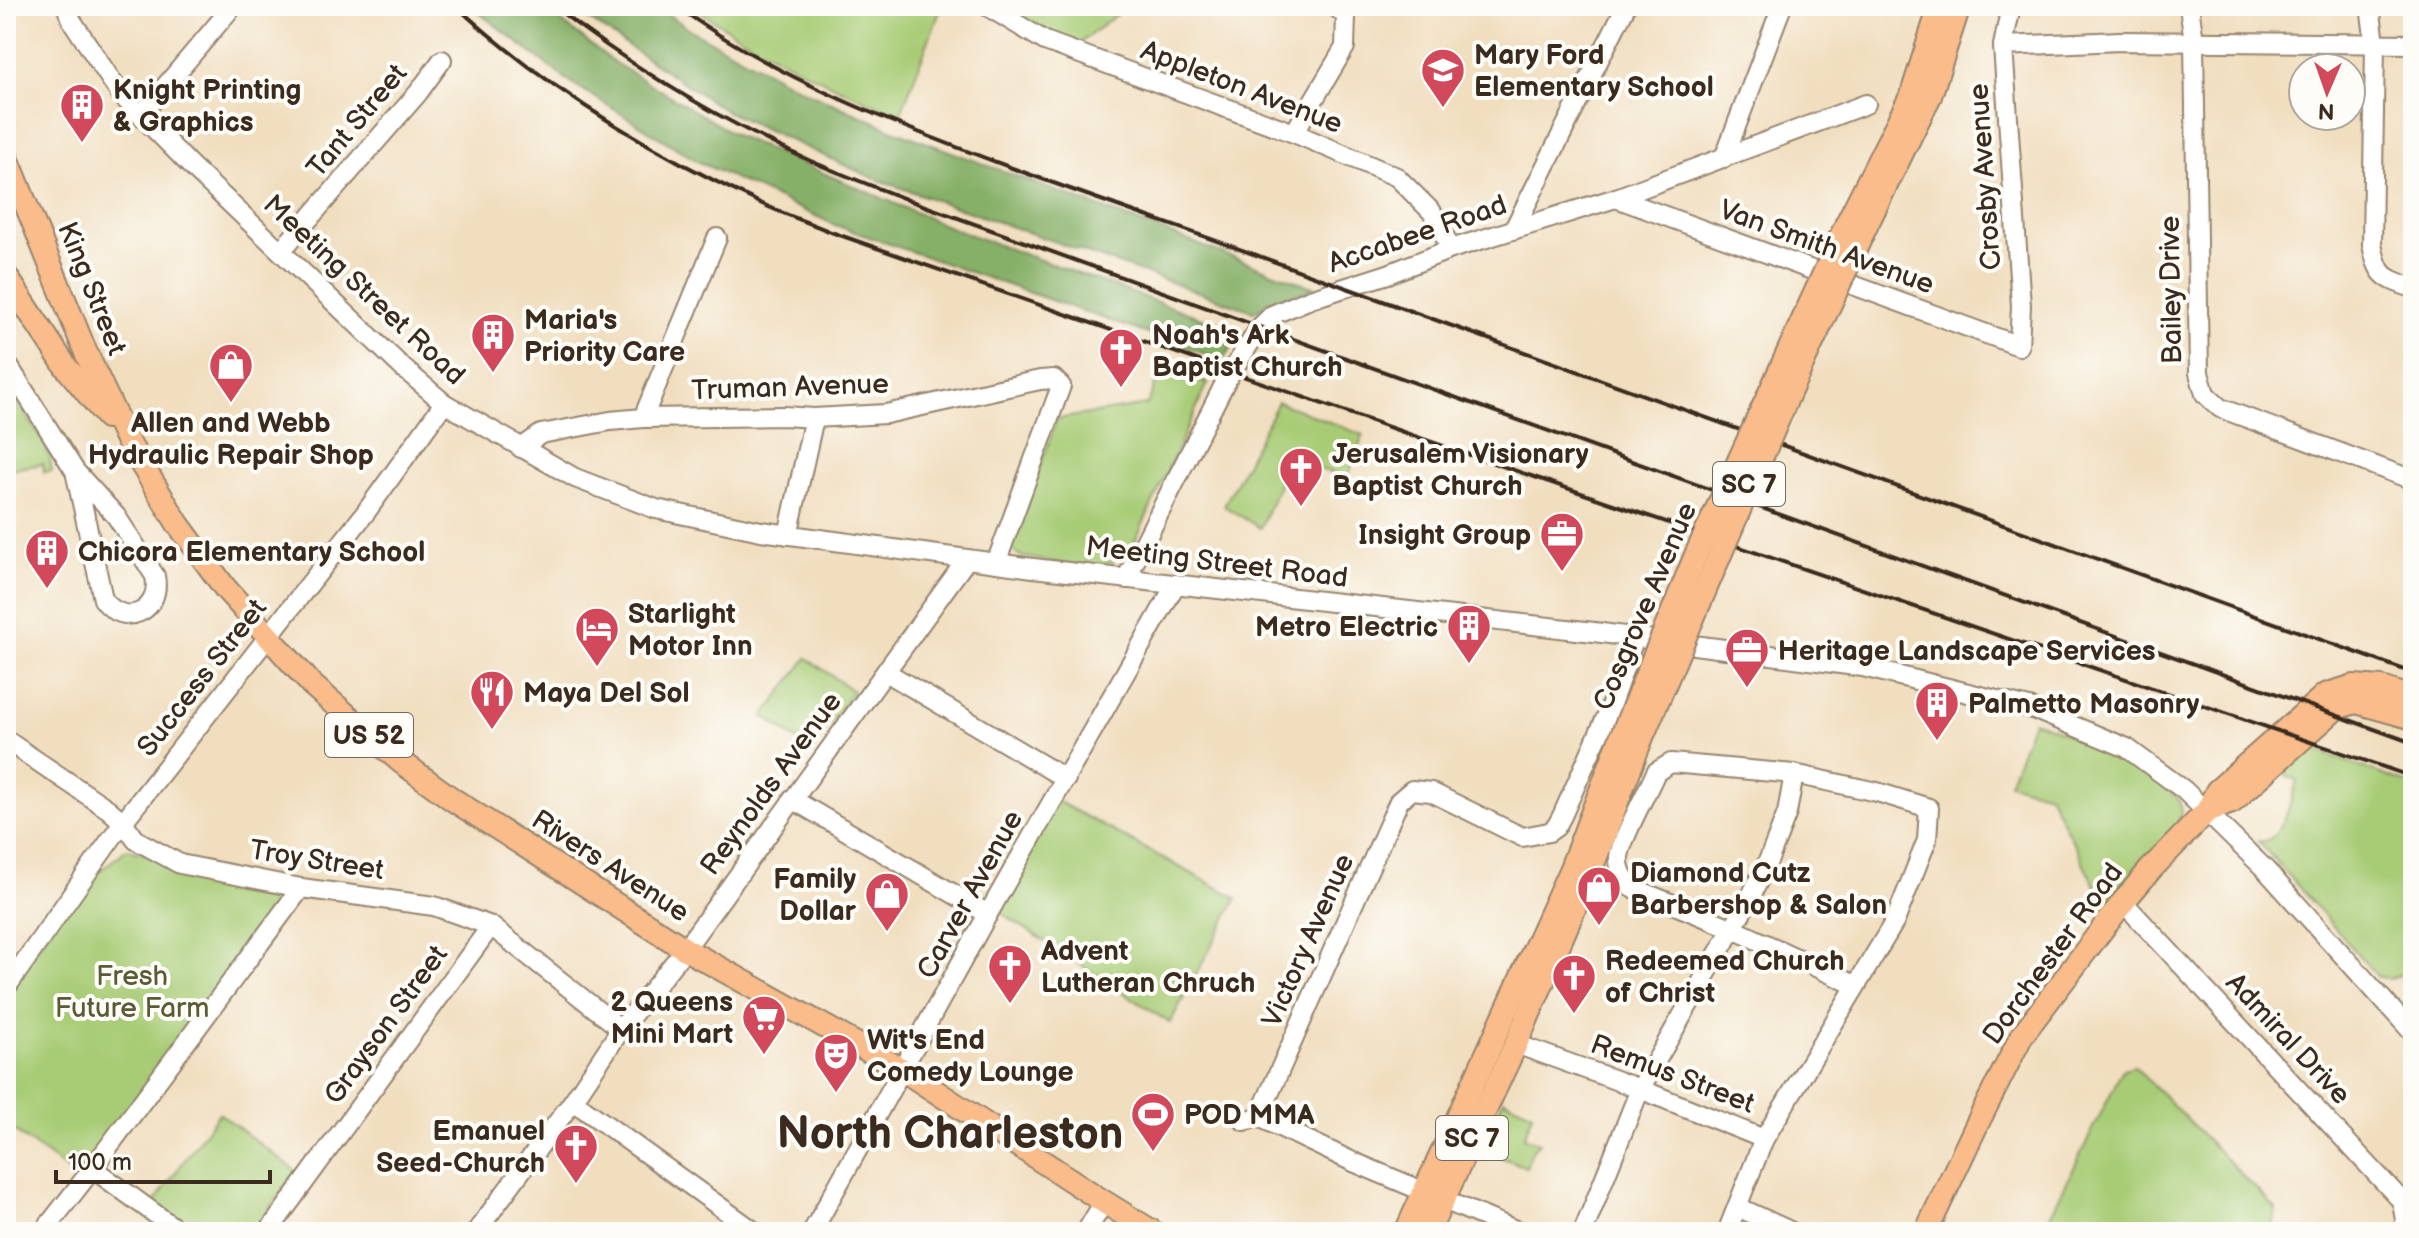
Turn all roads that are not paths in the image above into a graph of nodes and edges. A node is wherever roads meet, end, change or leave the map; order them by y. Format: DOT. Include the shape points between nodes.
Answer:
graph roads {
  1 [pos="60,6"];
  2 [pos="233,6"];
  3 [pos="987,6"];
  4 [pos="1335,6"];
  5 [pos="1626,6"];
  6 [pos="1782,6"];
  7 [pos="1940,6"];
  8 [pos="1959,6"];
  9 [pos="2011,6"];
  10 [pos="2189,6"];
  11 [pos="2370,6"];
  12 [pos="69,14"];
  13 [pos="2194,41"];
  14 [pos="2375,43"];
  15 [pos="2413,44"];
  16 [pos="2003,46"];
  17 [pos="442,60"];
  18 [pos="1866,104"];
  19 [pos="141,115"];
  20 [pos="1294,133"];
  21 [pos="6,155"];
  22 [pos="1724,158"];
  23 [pos="1616,198"];
  24 [pos="1856,226"];
  25 [pos="1514,229"];
  26 [pos="717,238"];
  27 [pos="1451,249"];
  28 [pos="281,251"];
  29 [pos="6,276"];
  30 [pos="2413,288"];
  31 [pos="2019,346"];
  32 [pos="6,362"];
  33 [pos="444,403"];
  34 [pos="643,418"];
  35 [pos="814,418"];
  36 [pos="128,442"];
  37 [pos="521,448"];
  38 [pos="75,471"];
  39 [pos="2413,480"];
  40 [pos="788,535"];
  41 [pos="967,559"];
  42 [pos="996,563"];
  43 [pos="1126,579"];
  44 [pos="1176,584"];
  45 [pos="267,636"];
  46 [pos="1635,637"];
  47 [pos="886,672"];
  48 [pos="2413,698"];
  49 [pos="2413,718"];
  50 [pos="1631,738"];
  51 [pos="6,740"];
  52 [pos="1794,774"];
  53 [pos="1066,779"];
  54 [pos="792,799"];
  55 [pos="2207,811"];
  56 [pos="123,822"];
  57 [pos="301,888"];
  58 [pos="2123,902"];
  59 [pos="988,914"];
  60 [pos="491,926"];
  61 [pos="1731,928"];
  62 [pos="685,949"];
  63 [pos="1855,985"];
  64 [pos="6,988"];
  65 [pos="621,1029"];
  66 [pos="2413,1033"];
  67 [pos="1516,1044"];
  68 [pos="903,1070"];
  69 [pos="1640,1089"];
  70 [pos="573,1101"];
  71 [pos="1764,1139"];
  72 [pos="92,1168"];
  73 [pos="1432,1196"];
  74 [pos="1104,1202"];
  75 [pos="1738,1207"];
  76 [pos="2408,1207"];
  77 [pos="43,1232"];
  78 [pos="180,1232"];
  79 [pos="268,1232"];
  80 [pos="476,1232"];
  81 [pos="755,1232"];
  82 [pos="812,1232"];
  83 [pos="1086,1232"];
  84 [pos="1153,1232"];
  85 [pos="1406,1232"];
  86 [pos="1428,1232"];
  87 [pos="1520,1232"];
  88 [pos="1583,1232"];
  89 [pos="1727,1232"];
  90 [pos="1792,1232"];
  91 [pos="1926,1232"];
  92 [pos="2407,1232"];
  1 -- 12 [label="street, Meeting Street Road"];
  2 -- 19 [label="street"];
  3 -- 20 [label="street, Appleton Avenue" via="1045,41"];
  4 -- 20 [label="street" via="1346,16 1345,47"];
  5 -- 25 [label="street"];
  6 -- 22 [label="street"];
  7 -- 24 [label="main road, Cosgrove Avenue / SC 7" via="1912,94"];
  8 -- 24 [label="main road, Cosgrove Avenue / SC 7" via="1930,96"];
  9 -- 16 [label="street, Crosby Avenue"];
  10 -- 13 [label="street, Bailey Drive"];
  11 -- 14 [label="street"];
  12 -- 19 [label="street, Meeting Street Road" via="121,95"];
  13 -- 14 [label="street"];
  13 -- 16 [label="street"];
  13 -- 39 [label="street, Bailey Drive" via="2199,373 2205,394 2220,408"];
  14 -- 15 [label="street"];
  14 -- 30 [label="street" via="2372,244 2376,266 2386,279"];
  16 -- 31 [label="street, Crosby Avenue" via="2021,306"];
  17 -- 28 [label="street, Tant Street"];
  18 -- 22 [label="street, Accabee Road"];
  19 -- 28 [label="street, Meeting Street Road"];
  20 -- 27 [label="street, Appleton Avenue" via="1397,177 1432,212"];
  21 -- 36 [label="main road, King Street"];
  22 -- 23 [label="street, Accabee Road"];
  23 -- 25 [label="street, Accabee Road"];
  23 -- 31 [label="street, Van Smith Avenue"];
  24 -- 50 [label="main road, Cosgrove Avenue / SC 7, bridge" via="1696,555"];
  25 -- 27 [label="street, Accabee Road"];
  26 -- 34 [label="street"];
  27 -- 43 [label="street, Accabee Road" via="1310,299 1272,315 1260,327 1227,379"];
  28 -- 33 [label="street, Meeting Street Road"];
  29 -- 36 [label="main road, US 52" via="66,367"];
  32 -- 38 [label="street"];
  33 -- 37 [label="street, Meeting Street Road"];
  33 -- 45 [label="street, Success Street"];
  34 -- 35 [label="street, Truman Avenue"];
  34 -- 37 [label="street, Truman Avenue" via="563,428 541,434"];
  35 -- 40 [label="street"];
  35 -- 42 [label="street, Truman Avenue" via="886,414 1054,379 1061,386"];
  36 -- 45 [label="main road, Rivers Avenue / US 52" via="178,524"];
  37 -- 40 [label="street, Meeting Street Road" via="575,478 656,509"];
  38 -- 38 [label="street" via="103,599 123,615 140,612 153,601 155,576 116,516"];
  40 -- 41 [label="street, Meeting Street Road"];
  41 -- 42 [label="street, Meeting Street Road"];
  41 -- 47 [label="street, Reynolds Avenue"];
  42 -- 43 [label="street, Meeting Street Road"];
  43 -- 44 [label="street, Meeting Street Road"];
  44 -- 46 [label="street, Meeting Street Road"];
  44 -- 53 [label="street, Carver Avenue"];
  45 -- 56 [label="street, Success Street"];
  45 -- 62 [label="main road, Rivers Avenue / US 52" via="312,685 400,761"];
  46 -- 55 [label="street, Meeting Street Road" via="1863,667 2033,709 2127,748"];
  46 -- 73 [label="street, Victory Avenue" via="1595,742 1562,816 1549,832 1522,837 1431,792 1412,790 1399,801 1252,1119"];
  47 -- 53 [label="street"];
  47 -- 54 [label="street, Reynolds Avenue"];
  48 -- 55 [label="main road, Dorchester Road" via="2354,686 2325,695 2217,791"];
  49 -- 55 [label="main road, Dorchester Road" via="2356,702 2336,708 2232,802"];
  50 -- 67 [label="main road, Cosgrove Avenue / SC 7" via="1590,872"];
  50 -- 73 [label="main road, Cosgrove Avenue / SC 7"];
  51 -- 56 [label="street, Troy Street"];
  52 -- 61 [label="street" via="1787,813"];
  52 -- 61 [label="street" via="1666,764 1656,772 1623,844 1619,857 1631,887"];
  52 -- 63 [label="street" via="1929,808 1927,840 1895,921"];
  53 -- 59 [label="street, Carver Avenue"];
  54 -- 59 [label="street"];
  54 -- 62 [label="street, Reynolds Avenue"];
  55 -- 58 [label="main road, Dorchester Road"];
  55 -- 66 [label="street, Meeting Street Road"];
  56 -- 57 [label="street, Troy Street" via="136,840 173,861"];
  56 -- 64 [label="street, Success Street"];
  57 -- 60 [label="street, Troy Street" via="434,906"];
  57 -- 72 [label="street"];
  58 -- 76 [label="street, Admiral Drive"];
  58 -- 91 [label="main road, Dorchester Road" via="2022,1035"];
  59 -- 68 [label="street, Carver Avenue"];
  60 -- 65 [label="street, Troy Street"];
  60 -- 79 [label="street, Grayson Street"];
  61 -- 63 [label="street"];
  61 -- 69 [label="street"];
  62 -- 65 [label="street, Reynolds Avenue"];
  62 -- 68 [label="main road, Rivers Avenue / US 52"];
  63 -- 71 [label="street"];
  65 -- 70 [label="street, Reynolds Avenue"];
  67 -- 69 [label="street, Remus Street"];
  67 -- 73 [label="main road, Cosgrove Avenue / SC 7"];
  68 -- 74 [label="main road, Rivers Avenue / US 52"];
  68 -- 82 [label="street, Carver Avenue"];
  69 -- 71 [label="street, Remus Street"];
  69 -- 88 [label="street"];
  70 -- 80 [label="street, Reynolds Avenue"];
  70 -- 81 [label="street"];
  71 -- 75 [label="street"];
  72 -- 77 [label="street"];
  72 -- 78 [label="street"];
  73 -- 85 [label="main road, Cosgrove Avenue / SC 7"];
  73 -- 86 [label="main road, Cosgrove Avenue / SC 7"];
  73 -- 87 [label="street"];
  74 -- 83 [label="street"];
  74 -- 84 [label="main road, Rivers Avenue / US 52"];
  75 -- 89 [label="street"];
  75 -- 90 [label="street"];
  76 -- 92 [label="street"];
}
